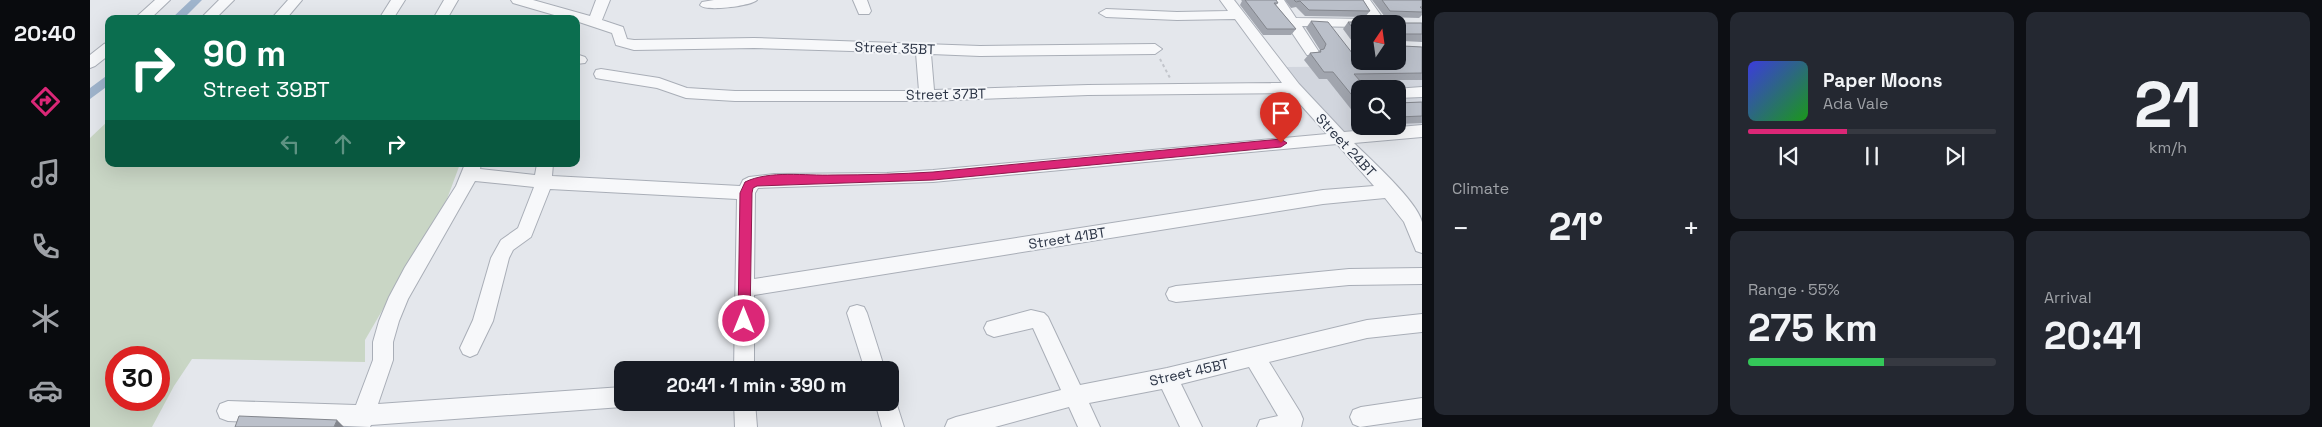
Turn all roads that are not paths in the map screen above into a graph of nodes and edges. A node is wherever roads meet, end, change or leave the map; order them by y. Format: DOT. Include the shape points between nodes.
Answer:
graph roads {
  1 [pos="163,0"];
  2 [pos="227,0"];
  3 [pos="295,0"];
  4 [pos="398,0"];
  5 [pos="451,0"];
  6 [pos="518,0"];
  7 [pos="603,0"];
  8 [pos="750,0"];
  9 [pos="1227,0"];
  10 [pos="1278,0"];
  11 [pos="1363,0"];
  12 [pos="706,3"];
  13 [pos="553,4"];
  14 [pos="1106,13"];
  15 [pos="731,14"];
  16 [pos="146,15"];
  17 [pos="211,15"];
  18 [pos="282,15"];
  19 [pos="389,15"];
  20 [pos="442,15"];
  21 [pos="1238,15"];
  22 [pos="1374,15"];
  23 [pos="595,21"];
  24 [pos="1292,22"];
  25 [pos="1328,22"];
  26 [pos="1351,23"];
  27 [pos="1340,37"];
  28 [pos="923,49"];
  29 [pos="1155,49"];
  30 [pos="105,50"];
  31 [pos="1312,52"];
  32 [pos="90,63"];
  33 [pos="601,74"];
  34 [pos="1294,88"];
  35 [pos="1422,92"];
  36 [pos="1406,93"];
  37 [pos="928,96"];
  38 [pos="1422,131"];
  39 [pos="1339,138"];
  40 [pos="471,168"];
  41 [pos="545,172"];
  42 [pos="1390,192"];
  43 [pos="746,193"];
  44 [pos="1422,246"];
  45 [pos="1422,276"];
  46 [pos="744,289"];
  47 [pos="1176,294"];
  48 [pos="857,313"];
  49 [pos="1422,323"];
  50 [pos="994,328"];
  51 [pos="470,348"];
  52 [pos="1254,357"];
  53 [pos="744,361"];
  54 [pos="872,361"];
  55 [pos="1167,378"];
  56 [pos="1075,396"];
  57 [pos="614,398"];
  58 [pos="1422,408"];
  59 [pos="228,411"];
  60 [pos="745,411"];
  61 [pos="888,411"];
  62 [pos="1361,417"];
  63 [pos="361,421"];
  64 [pos="980,423"];
  65 [pos="746,427"];
  66 [pos="893,427"];
  67 [pos="956,427"];
  68 [pos="1090,427"];
  69 [pos="1192,427"];
  70 [pos="1268,427"];
  1 -- 16 [label="street"];
  2 -- 17 [label="street"];
  3 -- 18 [label="street"];
  4 -- 19 [label="street"];
  5 -- 20 [label="street"];
  6 -- 13 [label="street"];
  7 -- 23 [label="street"];
  8 -- 12 [label="street"];
  9 -- 21 [label="street, Street 24BT"];
  10 -- 24 [label="street"];
  11 -- 22 [label="street"];
  12 -- 15 [label="street" via="713,11"];
  13 -- 23 [label="street"];
  14 -- 21 [label="street"];
  21 -- 34 [label="street, Street 24BT"];
  23 -- 28 [label="street, Street 35BT" via="618,30 621,42 634,46 754,44"];
  24 -- 25 [label="street"];
  24 -- 31 [label="street"];
  25 -- 26 [label="street"];
  25 -- 27 [label="street"];
  28 -- 29 [label="street, Street 35BT"];
  28 -- 37 [label="street"];
  30 -- 32 [label="street"];
  33 -- 37 [label="street, Street 37BT" via="707,95"];
  34 -- 37 [label="street, Street 37BT" via="1088,90"];
  34 -- 39 [label="street, Street 24BT"];
  35 -- 36 [label="street"];
  38 -- 39 [label="street"];
  39 -- 42 [label="street, Street 24BT"];
  39 -- 43 [label="street" via="933,176 774,180 755,182 749,185"];
  40 -- 41 [label="street" via="495,178"];
  40 -- 63 [label="street" via="464,187 388,323 382,338 383,360"];
  41 -- 43 [label="street" via="651,190"];
  41 -- 51 [label="street" via="525,232 507,245 500,258 483,321"];
  42 -- 44 [label="street, Street 24BT" via="1412,220"];
  42 -- 46 [label="street, Street 41BT" via="1323,197"];
  43 -- 46 [label="street"];
  45 -- 47 [label="street" via="1341,277"];
  46 -- 53 [label="street"];
  48 -- 54 [label="street"];
  49 -- 52 [label="street, Street 45BT" via="1367,329"];
  50 -- 56 [label="street" via="1031,319 1039,321"];
  52 -- 55 [label="street, Street 45BT"];
  52 -- 70 [label="street" via="1292,419 1291,425"];
  55 -- 56 [label="street, Street 45BT"];
  55 -- 69 [label="street"];
  56 -- 64 [label="street, Street 45BT"];
  56 -- 68 [label="street"];
  57 -- 63 [label="street"];
  58 -- 62 [label="street"];
  59 -- 63 [label="street"];
  60 -- 65 [label="street"];
  61 -- 66 [label="street"];
  64 -- 67 [label="street, Street 45BT"];
}
